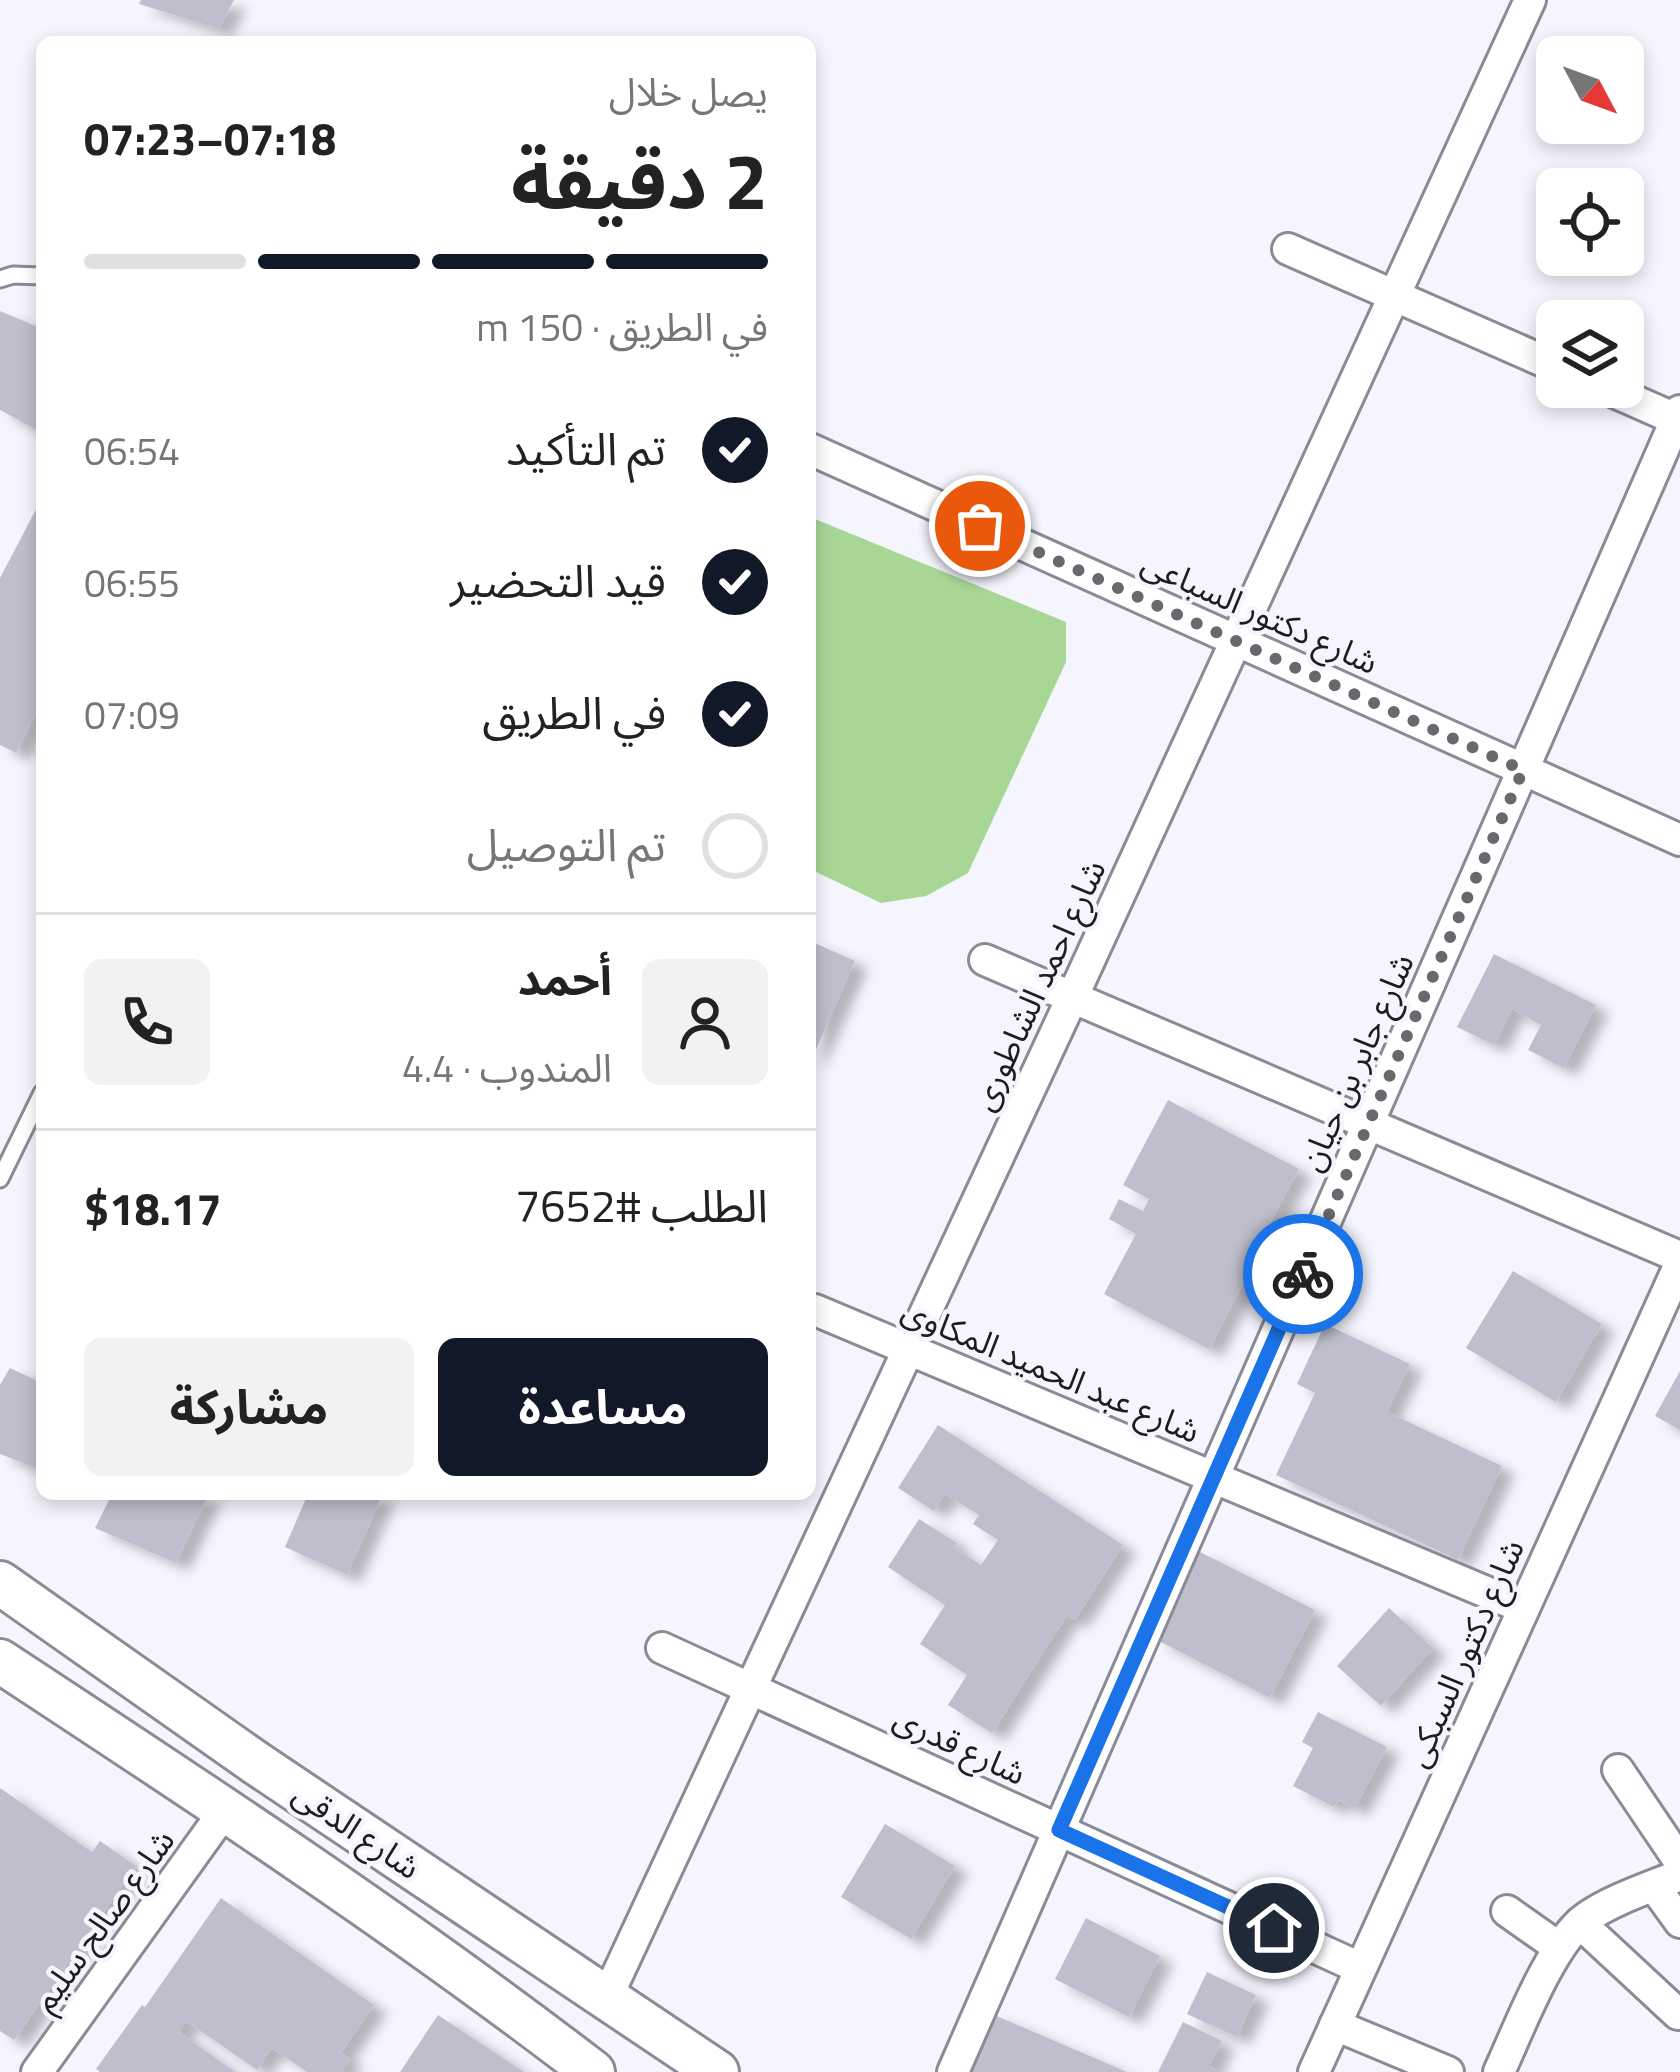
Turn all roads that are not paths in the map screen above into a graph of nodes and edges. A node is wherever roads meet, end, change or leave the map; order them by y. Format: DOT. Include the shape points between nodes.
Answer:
graph roads {
  1 [pos="1530,0"];
  2 [pos="1288,249"];
  3 [pos="36,276"];
  4 [pos="0,280"];
  5 [pos="1393,295"];
  6 [pos="1536,358"];
  7 [pos="1644,403"];
  8 [pos="1679,417"];
  9 [pos="816,452"];
  10 [pos="1236,640"];
  11 [pos="1523,770"];
  12 [pos="1680,840"];
  13 [pos="985,960"];
  14 [pos="1072,998"];
  15 [pos="36,1105"];
  16 [pos="1368,1124"];
  17 [pos="0,1179"];
  18 [pos="1680,1261"];
  19 [pos="816,1310"];
  20 [pos="909,1349"];
  21 [pos="1214,1477"];
  22 [pos="0,1583"];
  23 [pos="1524,1608"];
  24 [pos="662,1648"];
  25 [pos="0,1661"];
  26 [pos="750,1689"];
  27 [pos="1618,1770"];
  28 [pos="226,1809"];
  29 [pos="1059,1830"];
  30 [pos="1680,1862"];
  31 [pos="1667,1881"];
  32 [pos="1507,1911"];
  33 [pos="1680,1922"];
  34 [pos="1580,1923"];
  35 [pos="1558,1947"];
  36 [pos="1360,1968"];
  37 [pos="607,1997"];
  38 [pos="1678,2014"];
  39 [pos="1335,2025"];
  40 [pos="37,2072"];
  41 [pos="593,2072"];
  42 [pos="717,2072"];
  43 [pos="953,2072"];
  44 [pos="1314,2072"];
  45 [pos="1448,2072"];
  46 [pos="1498,2072"];
  1 -- 5 [label="street, شارع احمد الشاطورى"];
  2 -- 5 [label="street"];
  3 -- 4 [label="lane"];
  5 -- 6 [label="street"];
  5 -- 10 [label="street, شارع احمد الشاطورى"];
  7 -- 8 [label="street"];
  8 -- 11 [label="street, شارع جابر بن حيان"];
  9 -- 10 [label="street, شارع دكتور السباعى"];
  10 -- 11 [label="street, شارع دكتور السباعى"];
  10 -- 14 [label="street, شارع احمد الشاطورى"];
  11 -- 12 [label="street, شارع دكتور السباعى"];
  11 -- 16 [label="street, شارع جابر بن حيان"];
  13 -- 14 [label="street"];
  14 -- 16 [label="street"];
  14 -- 20 [label="street, شارع احمد الشاطورى"];
  15 -- 17 [label="lane"];
  16 -- 18 [label="street"];
  16 -- 21 [label="street, شارع جابر بن حيان"];
  18 -- 23 [label="street, شارع دكتور السبكى"];
  19 -- 20 [label="street, شارع عبد الحميد المكاوى"];
  20 -- 21 [label="street, شارع عبد الحميد المكاوى"];
  20 -- 26 [label="street, شارع احمد الشاطورى"];
  21 -- 23 [label="street, شارع عبد الحميد المكاوى"];
  21 -- 29 [label="street, شارع جابر بن حيان"];
  22 -- 37 [label="main road, شارع الدقى"];
  23 -- 36 [label="street, شارع دكتور السبكى"];
  24 -- 26 [label="street, شارع قدرى"];
  25 -- 28 [label="main road, شارع الدقى"];
  26 -- 29 [label="street, شارع قدرى"];
  26 -- 37 [label="street, شارع احمد الشاطورى"];
  27 -- 30 [label="street"];
  28 -- 40 [label="street, شارع صالح سليم"];
  28 -- 41 [label="main road, شارع الدقى"];
  29 -- 36 [label="street, شارع قدرى"];
  29 -- 43 [label="street, شارع جابر بن حيان"];
  31 -- 33 [label="street"];
  31 -- 34 [label="street"];
  32 -- 35 [label="street"];
  34 -- 35 [label="street"];
  34 -- 38 [label="street"];
  35 -- 46 [label="street"];
  36 -- 39 [label="street, شارع دكتور السبكى"];
  37 -- 42 [label="main road, شارع الدقى"];
  39 -- 44 [label="street, شارع دكتور السبكى"];
  39 -- 45 [label="street"];
}
